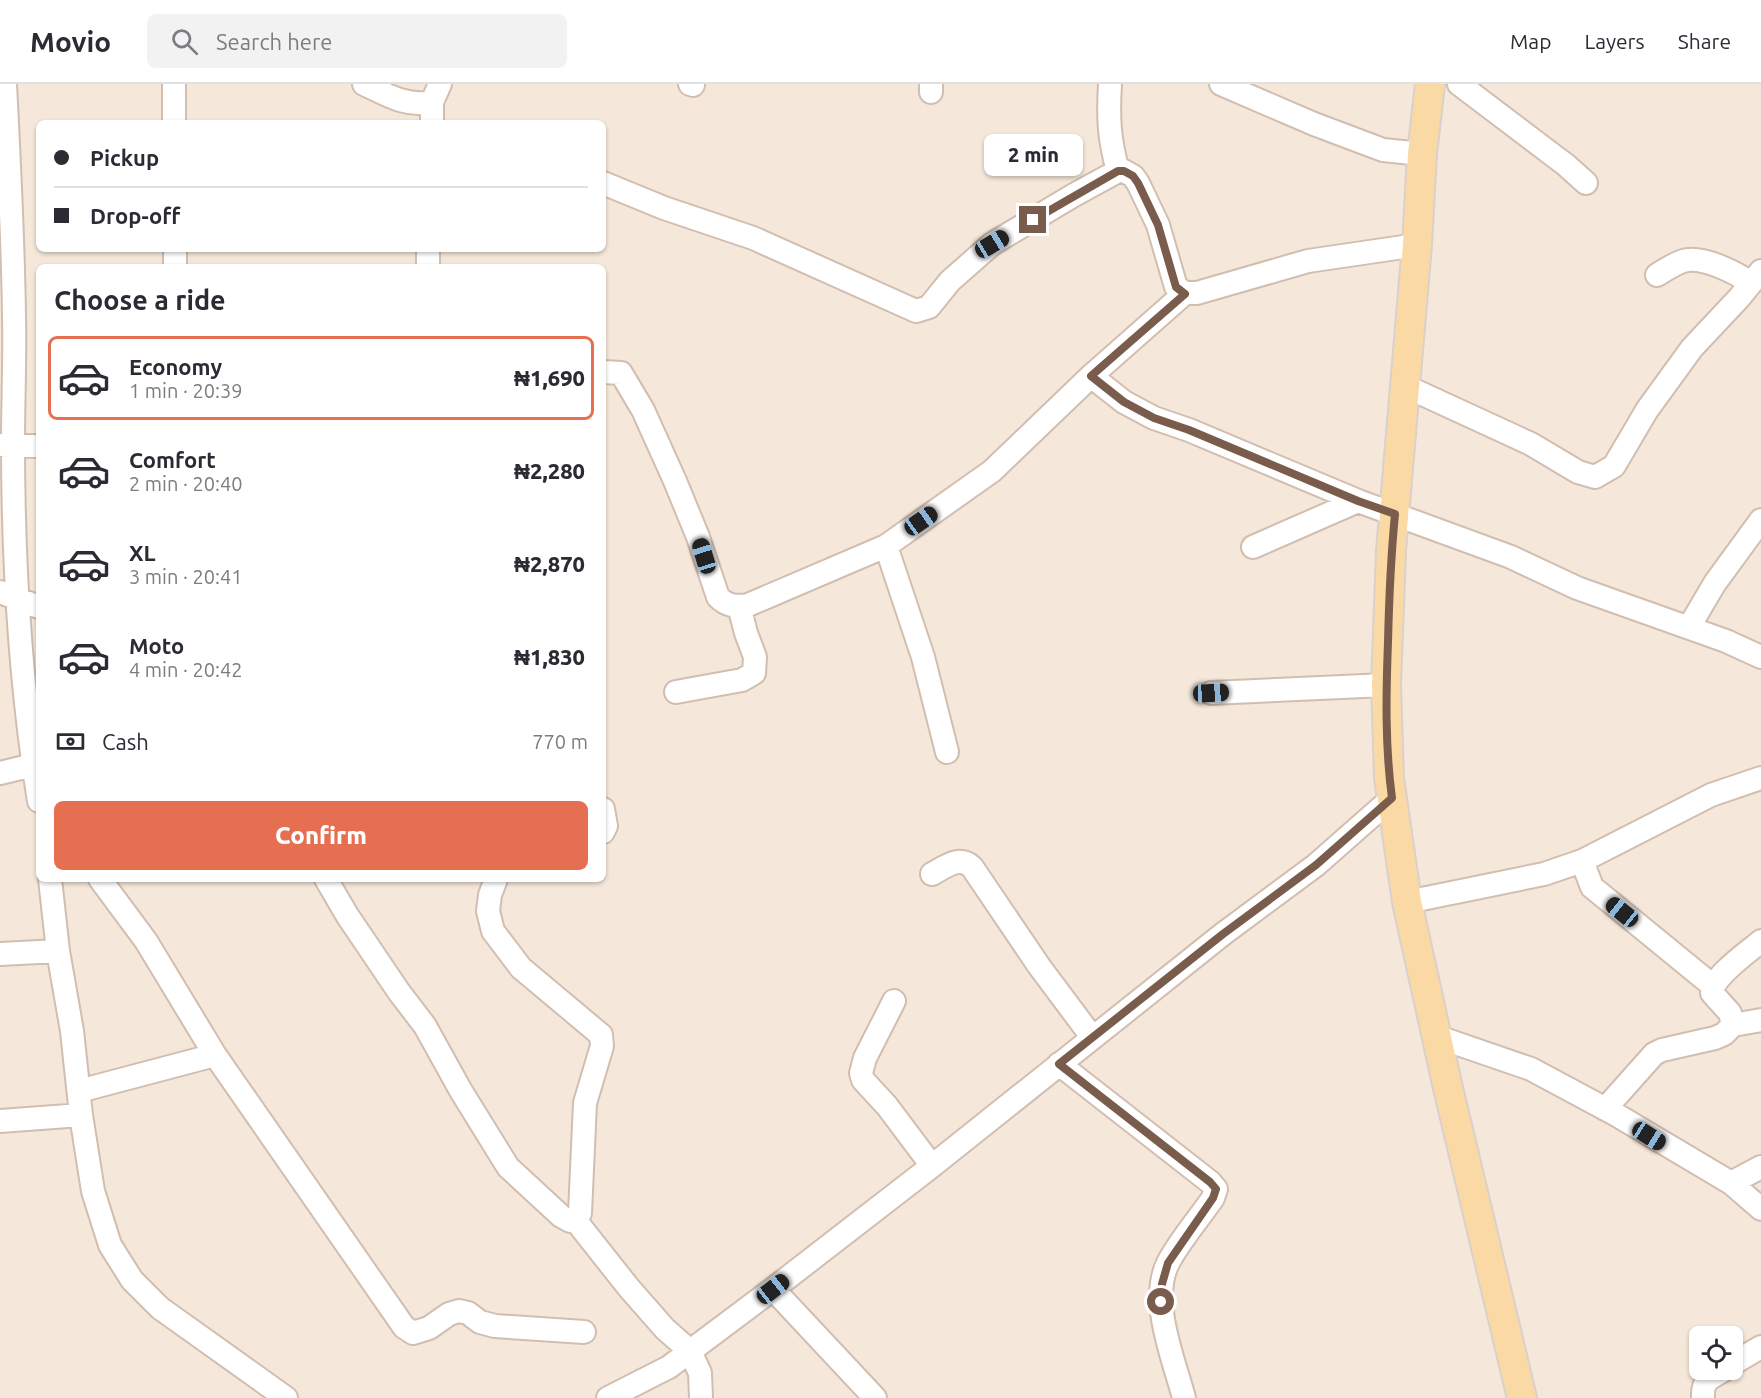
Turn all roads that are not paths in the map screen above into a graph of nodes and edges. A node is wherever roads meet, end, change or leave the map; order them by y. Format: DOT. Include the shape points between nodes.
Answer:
graph roads {
  1 [pos="5,84"];
  2 [pos="174,84"];
  3 [pos="364,84"];
  4 [pos="1110,84"];
  5 [pos="1221,84"];
  6 [pos="1430,84"];
  7 [pos="1459,84"];
  8 [pos="436,110"];
  9 [pos="174,120"];
  10 [pos="1422,154"];
  11 [pos="1118,171"];
  12 [pos="1586,183"];
  13 [pos="606,184"];
  14 [pos="6,220"];
  15 [pos="1417,246"];
  16 [pos="1657,275"];
  17 [pos="1756,277"];
  18 [pos="1185,294"];
  19 [pos="7,318"];
  20 [pos="606,372"];
  21 [pos="1091,376"];
  22 [pos="1405,386"];
  23 [pos="6,445"];
  24 [pos="36,446"];
  25 [pos="1358,501"];
  26 [pos="1395,514"];
  27 [pos="1761,520"];
  28 [pos="886,546"];
  29 [pos="1253,547"];
  30 [pos="8,595"];
  31 [pos="36,606"];
  32 [pos="739,606"];
  33 [pos="1689,627"];
  34 [pos="1761,657"];
  35 [pos="1386,685"];
  36 [pos="676,692"];
  37 [pos="1211,693"];
  38 [pos="947,752"];
  39 [pos="33,765"];
  40 [pos="0,773"];
  41 [pos="1761,778"];
  42 [pos="36,783"];
  43 [pos="1392,798"];
  44 [pos="1582,861"];
  45 [pos="932,874"];
  46 [pos="50,882"];
  47 [pos="102,882"];
  48 [pos="328,882"];
  49 [pos="495,882"];
  50 [pos="1407,902"];
  51 [pos="1761,941"];
  52 [pos="58,951"];
  53 [pos="0,954"];
  54 [pos="1713,986"];
  55 [pos="894,1001"];
  56 [pos="1761,1020"];
  57 [pos="1733,1025"];
  58 [pos="1092,1037"];
  59 [pos="1438,1037"];
  60 [pos="215,1055"];
  61 [pos="1059,1064"];
  62 [pos="78,1091"];
  63 [pos="1605,1109"];
  64 [pos="81,1115"];
  65 [pos="0,1121"];
  66 [pos="933,1166"];
  67 [pos="1761,1167"];
  68 [pos="1731,1184"];
  69 [pos="1761,1209"];
  70 [pos="576,1221"];
  71 [pos="773,1289"];
  72 [pos="584,1332"];
  73 [pos="1761,1347"];
  74 [pos="690,1351"];
  75 [pos="1743,1358"];
  76 [pos="1708,1380"];
  77 [pos="286,1398"];
  78 [pos="608,1398"];
  79 [pos="700,1398"];
  80 [pos="875,1398"];
  81 [pos="1184,1398"];
  82 [pos="1522,1398"];
  83 [pos="1703,1398"];
  1 -- 14 [label="street"];
  2 -- 9 [label="street"];
  3 -- 8 [label="street" via="397,101"];
  4 -- 11 [label="street" via="1110,141"];
  5 -- 10 [label="street" via="1383,150"];
  6 -- 10 [label="main road"];
  7 -- 12 [label="street"];
  10 -- 15 [label="main road"];
  11 -- 13 [label="street" via="992,244 950,281 929,307 916,311 753,238"];
  11 -- 18 [label="street" via="1133,176 1138,183 1158,225 1176,287"];
  14 -- 19 [label="street"];
  15 -- 18 [label="street" via="1308,261"];
  15 -- 22 [label="main road"];
  16 -- 17 [label="street" via="1691,260"];
  17 -- 22 [label="street" via="1692,348 1647,410 1614,466 1595,477"];
  18 -- 21 [label="street"];
  19 -- 23 [label="street"];
  20 -- 32 [label="street" via="621,373 643,410 698,537 718,597 723,603"];
  21 -- 25 [label="street" via="1138,411"];
  21 -- 28 [label="street" via="993,471"];
  22 -- 26 [label="main road"];
  23 -- 24 [label="street"];
  23 -- 30 [label="street"];
  25 -- 26 [label="street"];
  25 -- 29 [label="street"];
  26 -- 33 [label="street" via="1511,556 1577,588"];
  26 -- 35 [label="main road"];
  27 -- 33 [label="street"];
  28 -- 32 [label="street"];
  28 -- 38 [label="street" via="922,657"];
  30 -- 31 [label="street"];
  30 -- 39 [label="street"];
  32 -- 36 [label="street" via="755,657 754,673 742,680"];
  33 -- 34 [label="street"];
  35 -- 37 [label="street"];
  35 -- 43 [label="main road"];
  39 -- 40 [label="street"];
  39 -- 42 [label="street"];
  41 -- 44 [label="street" via="1711,795"];
  43 -- 50 [label="main road"];
  43 -- 58 [label="street" via="1316,865"];
  44 -- 50 [label="street" via="1544,874"];
  44 -- 54 [label="street" via="1592,887"];
  45 -- 58 [label="street" via="956,861 972,867"];
  46 -- 52 [label="street"];
  47 -- 60 [label="street" via="146,941"];
  48 -- 70 [label="street" via="425,1026 508,1167 561,1216"];
  49 -- 70 [label="street" via="488,911 493,931 521,968 601,1035 602,1046 585,1103 580,1213"];
  50 -- 59 [label="main road"];
  51 -- 54 [label="street"];
  52 -- 53 [label="street"];
  52 -- 62 [label="street"];
  54 -- 57 [label="street" via="1712,993 1730,1013"];
  55 -- 66 [label="street" via="861,1073"];
  56 -- 57 [label="street"];
  57 -- 63 [label="street" via="1715,1038 1653,1054"];
  58 -- 61 [label="street"];
  59 -- 63 [label="street" via="1531,1069"];
  59 -- 82 [label="main road"];
  60 -- 62 [label="street"];
  60 -- 72 [label="street" via="404,1327 412,1333 459,1311 495,1326"];
  61 -- 66 [label="street"];
  61 -- 81 [label="street" via="1216,1189 1168,1263 1162,1284 1163,1319"];
  62 -- 64 [label="street"];
  63 -- 68 [label="street"];
  64 -- 65 [label="street"];
  64 -- 77 [label="street" via="93,1191 110,1245 132,1280 160,1308"];
  66 -- 71 [label="street"];
  67 -- 68 [label="street"];
  68 -- 69 [label="street"];
  70 -- 74 [label="street" via="658,1321"];
  71 -- 74 [label="street"];
  71 -- 80 [label="street"];
  73 -- 75 [label="street"];
  74 -- 78 [label="street"];
  74 -- 79 [label="street" via="700,1373"];
  76 -- 83 [label="street"];
}
